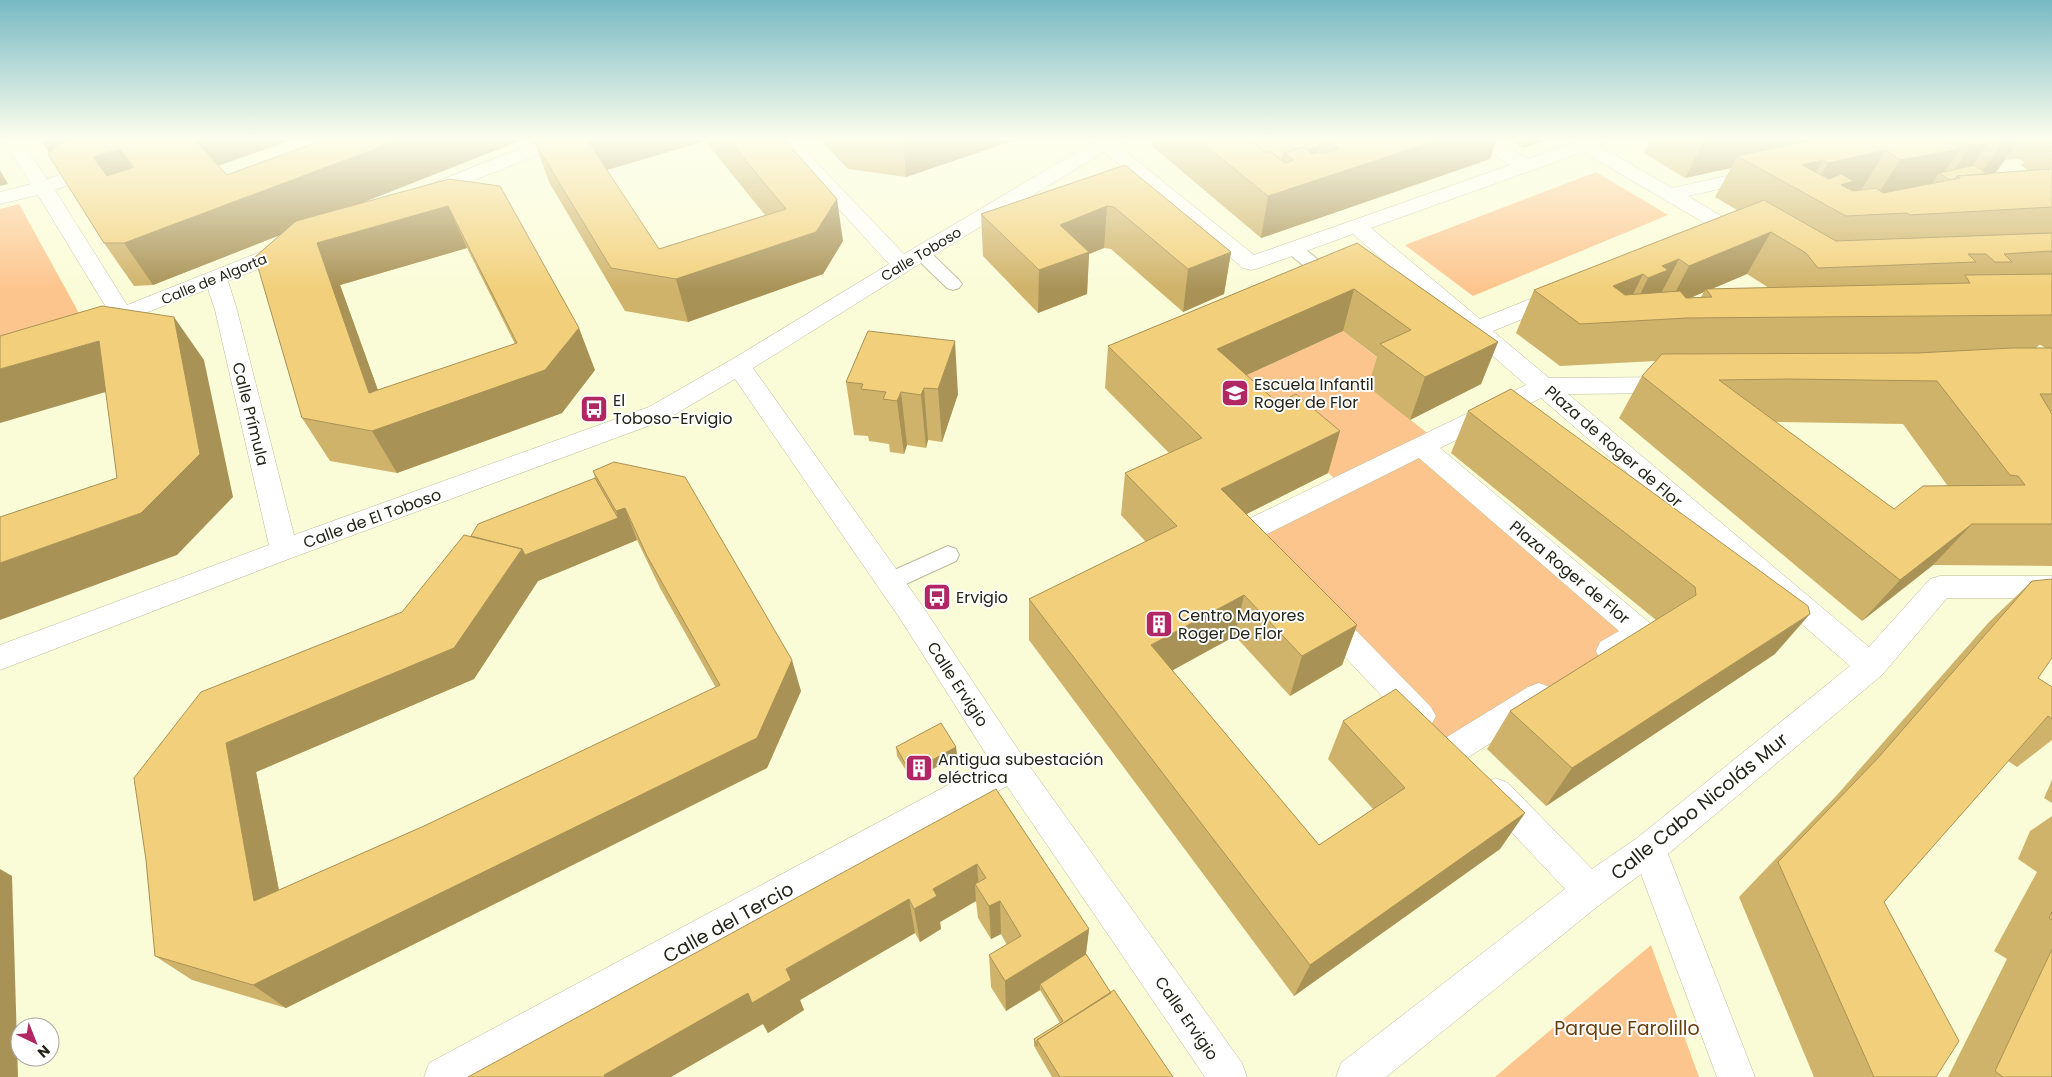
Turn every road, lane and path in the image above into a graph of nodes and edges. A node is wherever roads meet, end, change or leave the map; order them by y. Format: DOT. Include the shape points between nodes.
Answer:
graph roads {
  1 [pos="38,188"];
  2 [pos="44,188"];
  3 [pos="437,188"];
  4 [pos="830,188"];
  5 [pos="1039,188"];
  6 [pos="1165,188"];
  7 [pos="1461,188"];
  8 [pos="1662,188"];
  9 [pos="1698,188"];
  10 [pos="1671,194"];
  11 [pos="0,198"];
  12 [pos="408,200"];
  13 [pos="1357,227"];
  14 [pos="1727,227"];
  15 [pos="1699,238"];
  16 [pos="308,242"];
  17 [pos="1761,247"];
  18 [pos="1294,249"];
  19 [pos="921,253"];
  20 [pos="902,265"];
  21 [pos="216,279"];
  22 [pos="1329,280"];
  23 [pos="953,284"];
  24 [pos="1579,288"];
  25 [pos="122,315"];
  26 [pos="76,329"];
  27 [pos="1477,329"];
  28 [pos="739,366"];
  29 [pos="1693,384"];
  30 [pos="1544,386"];
  31 [pos="1421,446"];
  32 [pos="284,550"];
  33 [pos="948,556"];
  34 [pos="1278,568"];
  35 [pos="890,582"];
  36 [pos="2052,587"];
  37 [pos="1305,596"];
  38 [pos="0,658"];
  39 [pos="1592,663"];
  40 [pos="1871,666"];
  41 [pos="1560,683"];
  42 [pos="1453,750"];
  43 [pos="1012,767"];
  44 [pos="1649,849"];
  45 [pos="1590,891"];
  46 [pos="443,1077"];
  47 [pos="1228,1077"];
  48 [pos="1355,1077"];
  49 [pos="1736,1077"];
  1 -- 11 [label="street"];
  2 -- 25 [label="street"];
  3 -- 12 [label="street"];
  4 -- 20 [label="street"];
  5 -- 19 [label="street, Calle Toboso" via="1007,210"];
  6 -- 18 [label="street" via="1251,263"];
  7 -- 13 [label="street"];
  8 -- 10 [label="street"];
  9 -- 10 [label="street"];
  10 -- 14 [label="street"];
  13 -- 18 [label="street"];
  13 -- 27 [label="street, Plaza de Roger de Flor"];
  14 -- 15 [label="street"];
  14 -- 17 [label="street"];
  16 -- 21 [label="street, Calle de Algorta"];
  18 -- 22 [label="lane"];
  19 -- 20 [label="street, Calle Toboso"];
  19 -- 23 [label="lane"];
  20 -- 28 [label="street, Calle Toboso"];
  21 -- 25 [label="street, Calle de Algorta"];
  21 -- 32 [label="street, Calle Prímula"];
  24 -- 27 [label="street"];
  25 -- 26 [label="street, Calle de Algorta"];
  27 -- 30 [label="street, Plaza de Roger de Flor"];
  28 -- 32 [label="street, Calle de El Toboso" via="658,413"];
  28 -- 35 [label="street, Calle Ervigio"];
  29 -- 30 [label="street"];
  30 -- 31 [label="street"];
  30 -- 40 [label="street, Plaza de Roger de Flor"];
  31 -- 34 [label="street" via="1244,533"];
  31 -- 39 [label="street, Plaza Roger de Flor" via="1641,632"];
  32 -- 38 [label="street, Calle de El Toboso"];
  33 -- 35 [label="lane"];
  35 -- 43 [label="street, Calle Ervigio"];
  36 -- 40 [label="street, Calle Cabo Nicolás Mur" via="1940,587"];
  37 -- 42 [label="street"];
  40 -- 44 [label="street, Calle Cabo Nicolás Mur"];
  41 -- 42 [label="street"];
  42 -- 45 [label="street"];
  43 -- 46 [label="street, Calle del Tercio"];
  43 -- 47 [label="street, Calle Ervigio"];
  44 -- 45 [label="street, Calle Cabo Nicolás Mur"];
  44 -- 49 [label="street"];
  45 -- 48 [label="street, Calle Cabo Nicolás Mur"];
}
